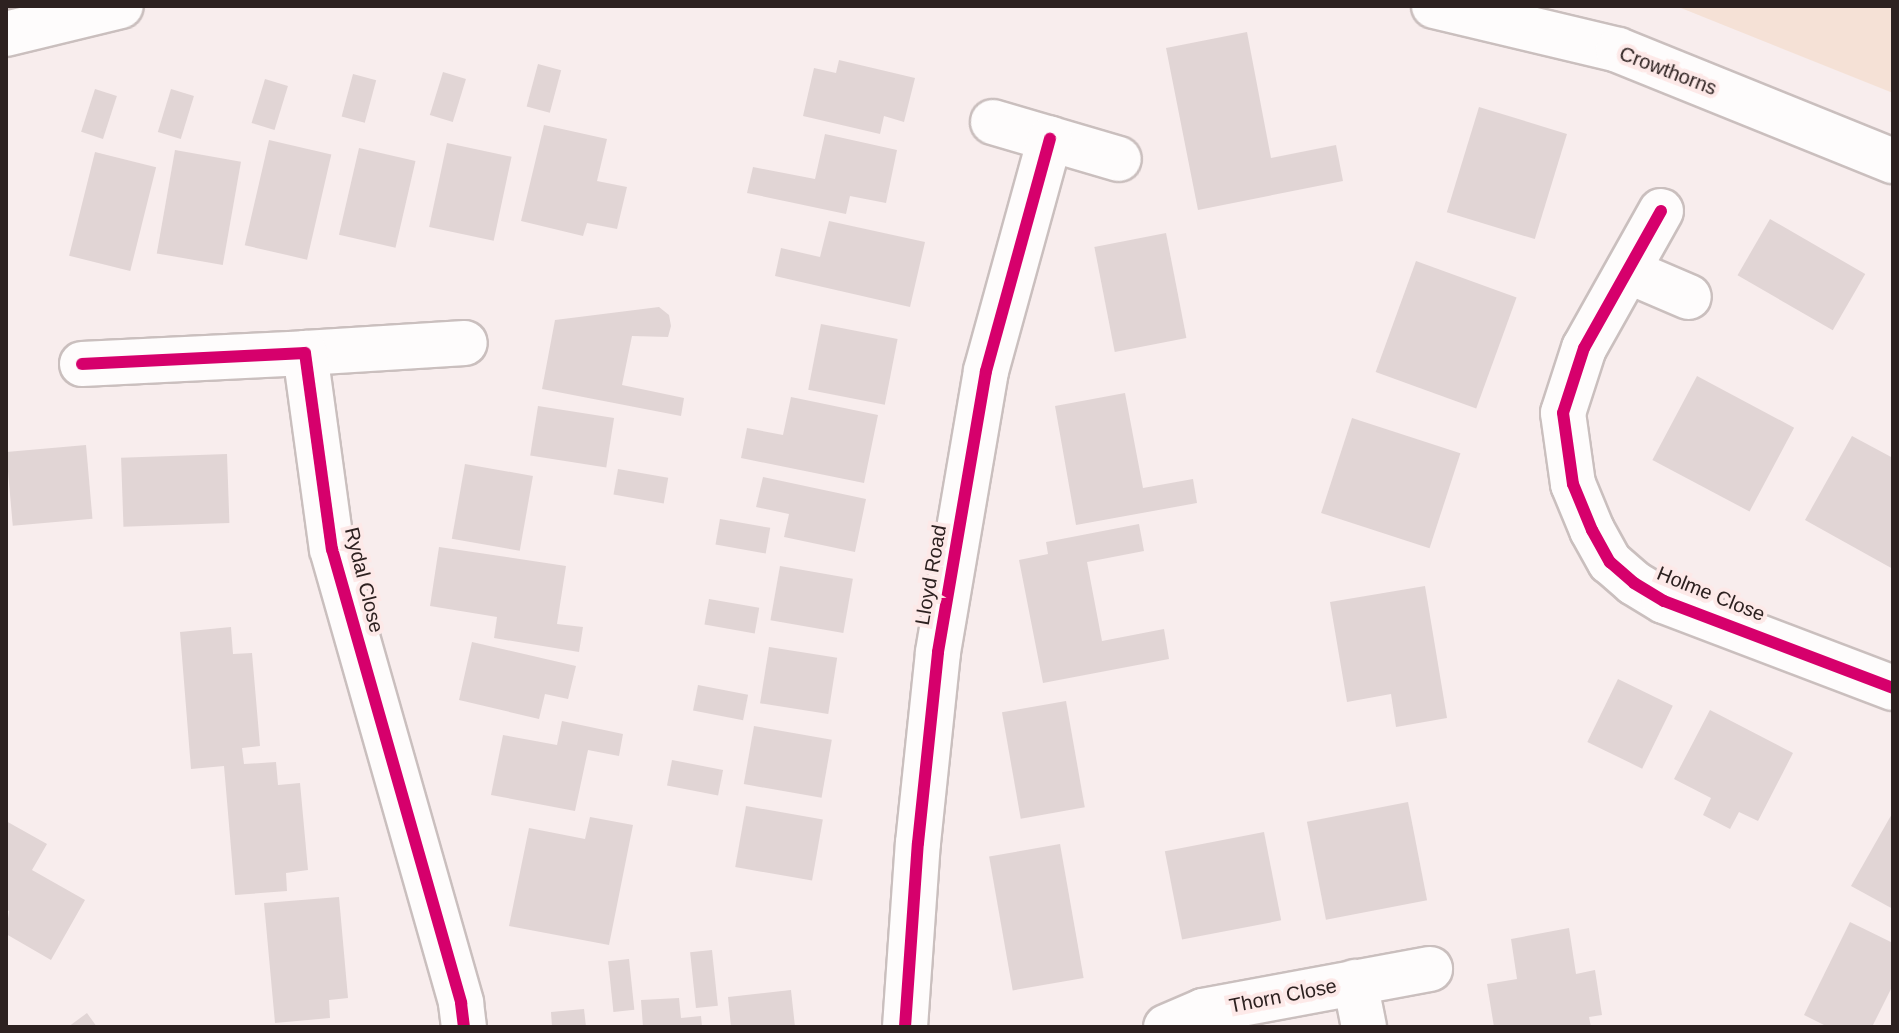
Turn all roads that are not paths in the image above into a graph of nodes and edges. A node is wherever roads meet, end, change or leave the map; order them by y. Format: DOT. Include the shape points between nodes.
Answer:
graph roads {
  1 [pos="121,6"];
  2 [pos="1434,6"];
  3 [pos="6,34"];
  4 [pos="993,122"];
  5 [pos="1050,139"];
  6 [pos="1119,159"];
  7 [pos="1893,161"];
  8 [pos="1661,211"];
  9 [pos="1628,271"];
  10 [pos="1689,297"];
  11 [pos="465,343"];
  12 [pos="305,353"];
  13 [pos="82,364"];
  14 [pos="1893,688"];
  15 [pos="1430,969"];
  16 [pos="1355,982"];
  17 [pos="464,1027"];
  18 [pos="905,1027"];
  19 [pos="1166,1027"];
  20 [pos="1364,1027"];
  1 -- 3 [label="street"];
  2 -- 7 [label="street, Crowthorns" via="1618,50"];
  4 -- 5 [label="street"];
  5 -- 6 [label="street"];
  5 -- 18 [label="street, Lloyd Road" via="986,371 938,652"];
  8 -- 9 [label="street, Holme Close"];
  9 -- 10 [label="street"];
  9 -- 14 [label="street, Holme Close" via="1584,348 1563,413 1573,484 1610,562 1664,601"];
  11 -- 12 [label="street"];
  12 -- 13 [label="street"];
  12 -- 17 [label="street, Rydal Close" via="332,549"];
  15 -- 16 [label="street, Thorn Close"];
  16 -- 19 [label="street, Thorn Close" via="1203,1011"];
  16 -- 20 [label="street, Thorn Close"];
}
